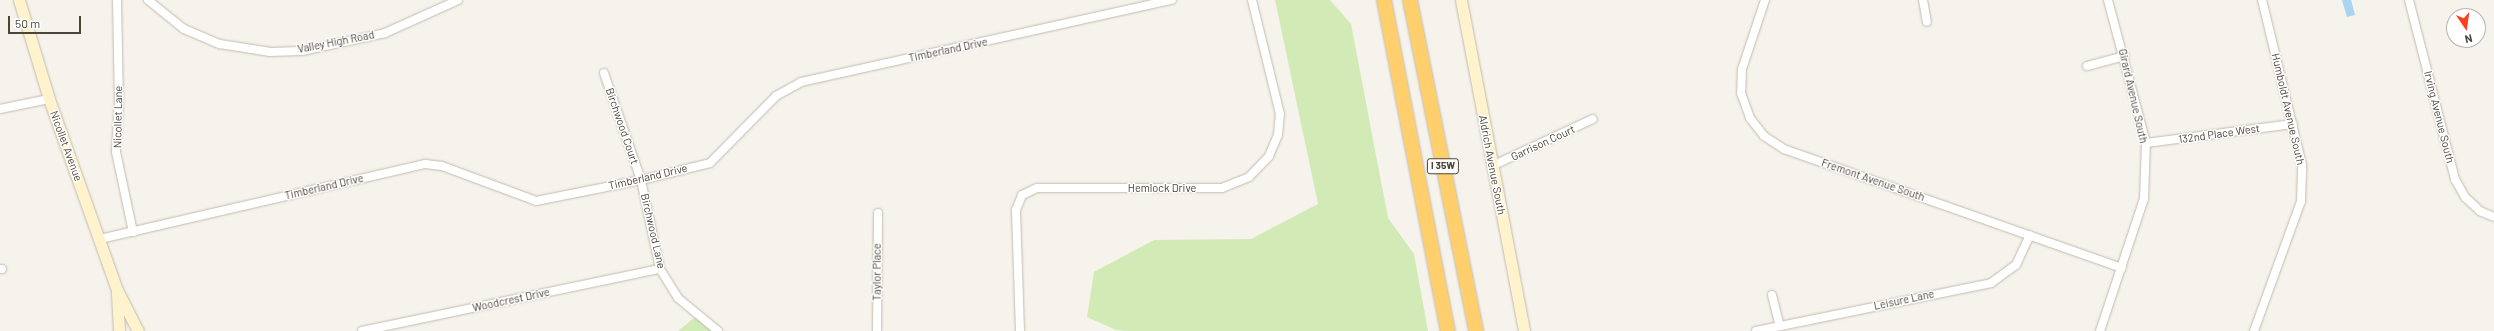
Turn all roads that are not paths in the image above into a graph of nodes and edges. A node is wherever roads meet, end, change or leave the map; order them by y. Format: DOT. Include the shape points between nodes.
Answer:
graph roads {
  1 [pos="19,0"];
  2 [pos="116,0"];
  3 [pos="148,0"];
  4 [pos="458,0"];
  5 [pos="1172,0"];
  6 [pos="1252,0"];
  7 [pos="1384,0"];
  8 [pos="1410,0"];
  9 [pos="1461,0"];
  10 [pos="1765,0"];
  11 [pos="1923,0"];
  12 [pos="2108,0"];
  13 [pos="2262,0"];
  14 [pos="2409,0"];
  15 [pos="1927,22"];
  16 [pos="2124,56"];
  17 [pos="2087,66"];
  18 [pos="604,73"];
  19 [pos="49,99"];
  20 [pos="0,109"];
  21 [pos="1593,119"];
  22 [pos="2293,124"];
  23 [pos="2146,143"];
  24 [pos="1492,166"];
  25 [pos="641,180"];
  26 [pos="878,213"];
  27 [pos="2494,217"];
  28 [pos="133,232"];
  29 [pos="2030,235"];
  30 [pos="100,239"];
  31 [pos="2122,268"];
  32 [pos="660,269"];
  33 [pos="117,290"];
  34 [pos="1772,295"];
  35 [pos="1780,326"];
  36 [pos="119,331"];
  37 [pos="138,331"];
  38 [pos="362,331"];
  39 [pos="718,331"];
  40 [pos="877,331"];
  41 [pos="1020,331"];
  42 [pos="1448,331"];
  43 [pos="1476,331"];
  44 [pos="1524,331"];
  45 [pos="1756,331"];
  46 [pos="2100,331"];
  47 [pos="2254,331"];
  1 -- 19 [label="main road, Nicollet Avenue"];
  2 -- 28 [label="street, Nicollet Lane" via="119,101 116,152"];
  3 -- 4 [label="street, Valley High Road" via="184,30 220,44 270,52 302,51 385,33"];
  5 -- 25 [label="street, Timberland Drive" via="801,82 776,96 710,163"];
  6 -- 41 [label="street, Hemlock Drive" via="1280,114 1278,135 1269,156 1249,177 1222,188 1037,188 1022,195 1016,210"];
  7 -- 42 [label="highway, I 35W"];
  8 -- 43 [label="highway, I 35W"];
  9 -- 24 [label="main road, Aldrich Avenue South"];
  10 -- 29 [label="street, Fremont Avenue South" via="1742,69 1742,93 1750,118 1764,136 1784,149"];
  11 -- 15 [label="street"];
  12 -- 16 [label="street, Girard Avenue South"];
  13 -- 22 [label="street, Humboldt Avenue South"];
  14 -- 27 [label="street, Irving Avenue South" via="2455,179 2465,197 2480,211"];
  16 -- 17 [label="street"];
  16 -- 23 [label="street, Girard Avenue South"];
  18 -- 25 [label="street, Birchwood Court"];
  19 -- 20 [label="street"];
  19 -- 30 [label="main road, Nicollet Avenue"];
  21 -- 24 [label="street, Garrison Court"];
  22 -- 23 [label="street, 132nd Place West"];
  22 -- 47 [label="street, Humboldt Avenue South" via="2302,165 2301,201"];
  23 -- 31 [label="street, Girard Avenue South" via="2144,198"];
  24 -- 44 [label="main road, Aldrich Avenue South"];
  25 -- 28 [label="street, Timberland Drive" via="536,201 442,166 425,164"];
  25 -- 32 [label="street, Birchwood Lane"];
  26 -- 40 [label="street, Taylor Place"];
  28 -- 30 [label="street, Timberland Drive"];
  29 -- 31 [label="street, Fremont Avenue South"];
  29 -- 35 [label="street, Leisure Lane" via="2016,265 1991,283"];
  30 -- 33 [label="main road, Nicollet Avenue"];
  31 -- 46 [label="street, Girard Avenue South"];
  32 -- 38 [label="street, Woodcrest Drive"];
  32 -- 39 [label="street, Birchwood Lane" via="678,298"];
  33 -- 36 [label="main road, Nicollet Avenue"];
  33 -- 37 [label="main road, Nicollet Avenue"];
  34 -- 35 [label="street"];
  35 -- 45 [label="street, Leisure Lane"];
}
